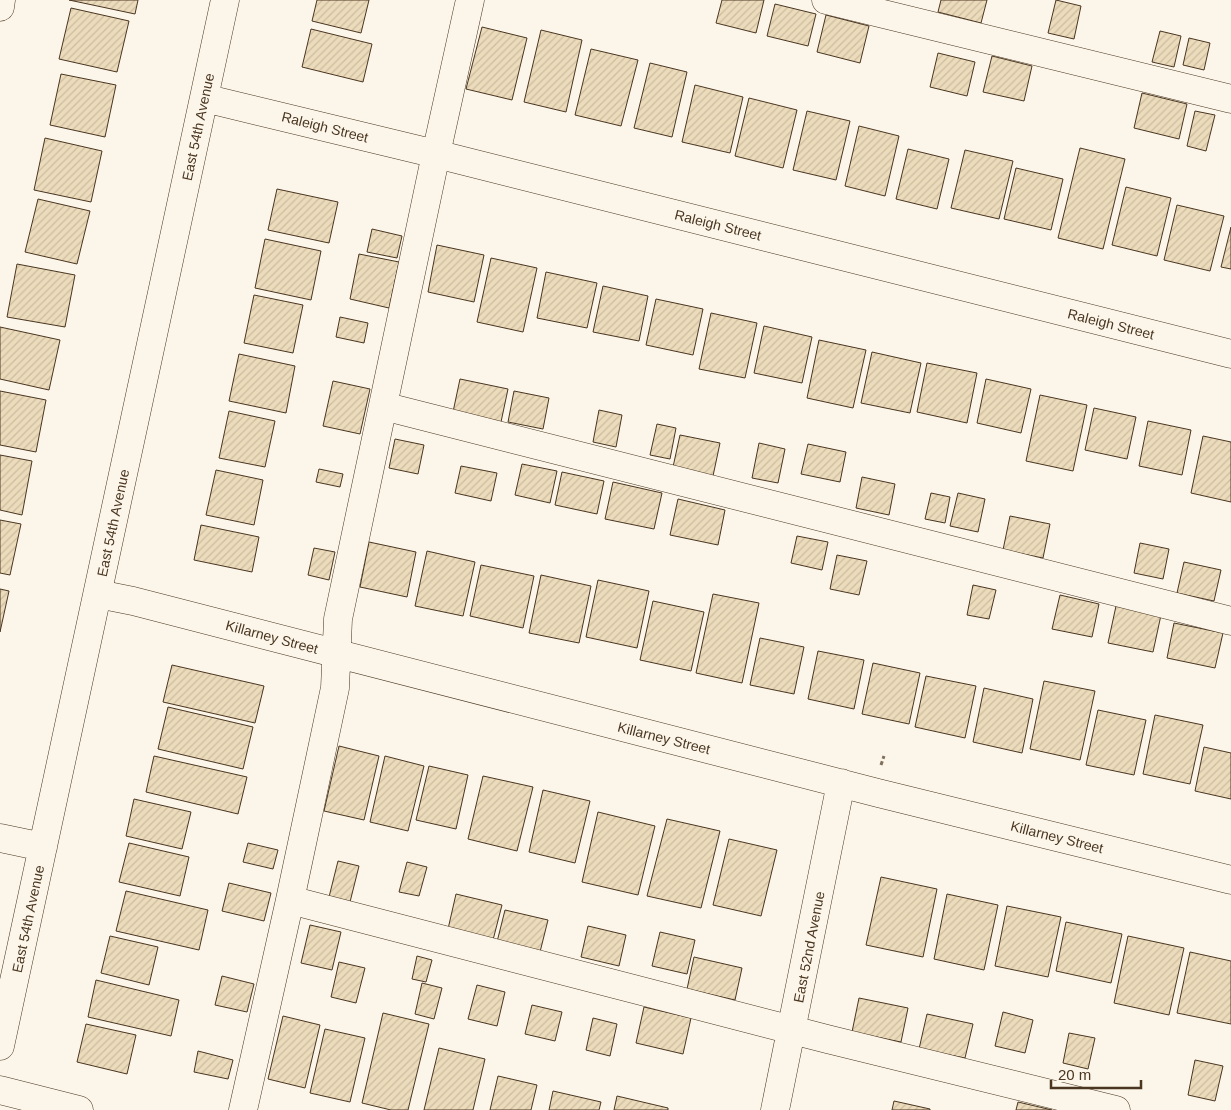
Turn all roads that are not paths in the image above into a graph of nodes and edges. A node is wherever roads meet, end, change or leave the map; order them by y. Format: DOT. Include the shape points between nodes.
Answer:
graph roads {
  1 [pos="1,0"];
  2 [pos="225,0"];
  3 [pos="470,0"];
  4 [pos="826,0"];
  5 [pos="0,7"];
  6 [pos="204,98"];
  7 [pos="1231,99"];
  8 [pos="436,154"];
  9 [pos="1231,354"];
  10 [pos="383,406"];
  11 [pos="98,594"];
  12 [pos="1231,621"];
  13 [pos="336,654"];
  14 [pos="841,783"];
  15 [pos="0,838"];
  16 [pos="43,847"];
  17 [pos="1231,880"];
  18 [pos="290,900"];
  19 [pos="6,992"];
  20 [pos="792,1029"];
  21 [pos="0,1046"];
  22 [pos="0,1090"];
  23 [pos="79,1110"];
  24 [pos="243,1110"];
  25 [pos="775,1110"];
  26 [pos="1116,1110"];
  1 -- 5 [label="street"];
  2 -- 6 [label="street, East 54th Avenue"];
  3 -- 8 [label="street"];
  4 -- 7 [label="street"];
  6 -- 8 [label="street, Raleigh Street"];
  6 -- 11 [label="street, East 54th Avenue"];
  8 -- 9 [label="street, Raleigh Street"];
  8 -- 10 [label="street"];
  10 -- 12 [label="street"];
  10 -- 13 [label="street" via="338,619"];
  11 -- 13 [label="street, Killarney Street"];
  11 -- 16 [label="street, East 54th Avenue"];
  13 -- 14 [label="street, Killarney Street"];
  13 -- 18 [label="street" via="335,688"];
  14 -- 17 [label="street, Killarney Street"];
  14 -- 20 [label="street, East 52nd Avenue"];
  15 -- 16 [label="street"];
  16 -- 19 [label="street, East 54th Avenue"];
  18 -- 20 [label="street"];
  18 -- 24 [label="street"];
  19 -- 21 [label="street, East 54th Avenue"];
  20 -- 25 [label="street, East 52nd Avenue"];
  20 -- 26 [label="street"];
  22 -- 23 [label="street"];
}
